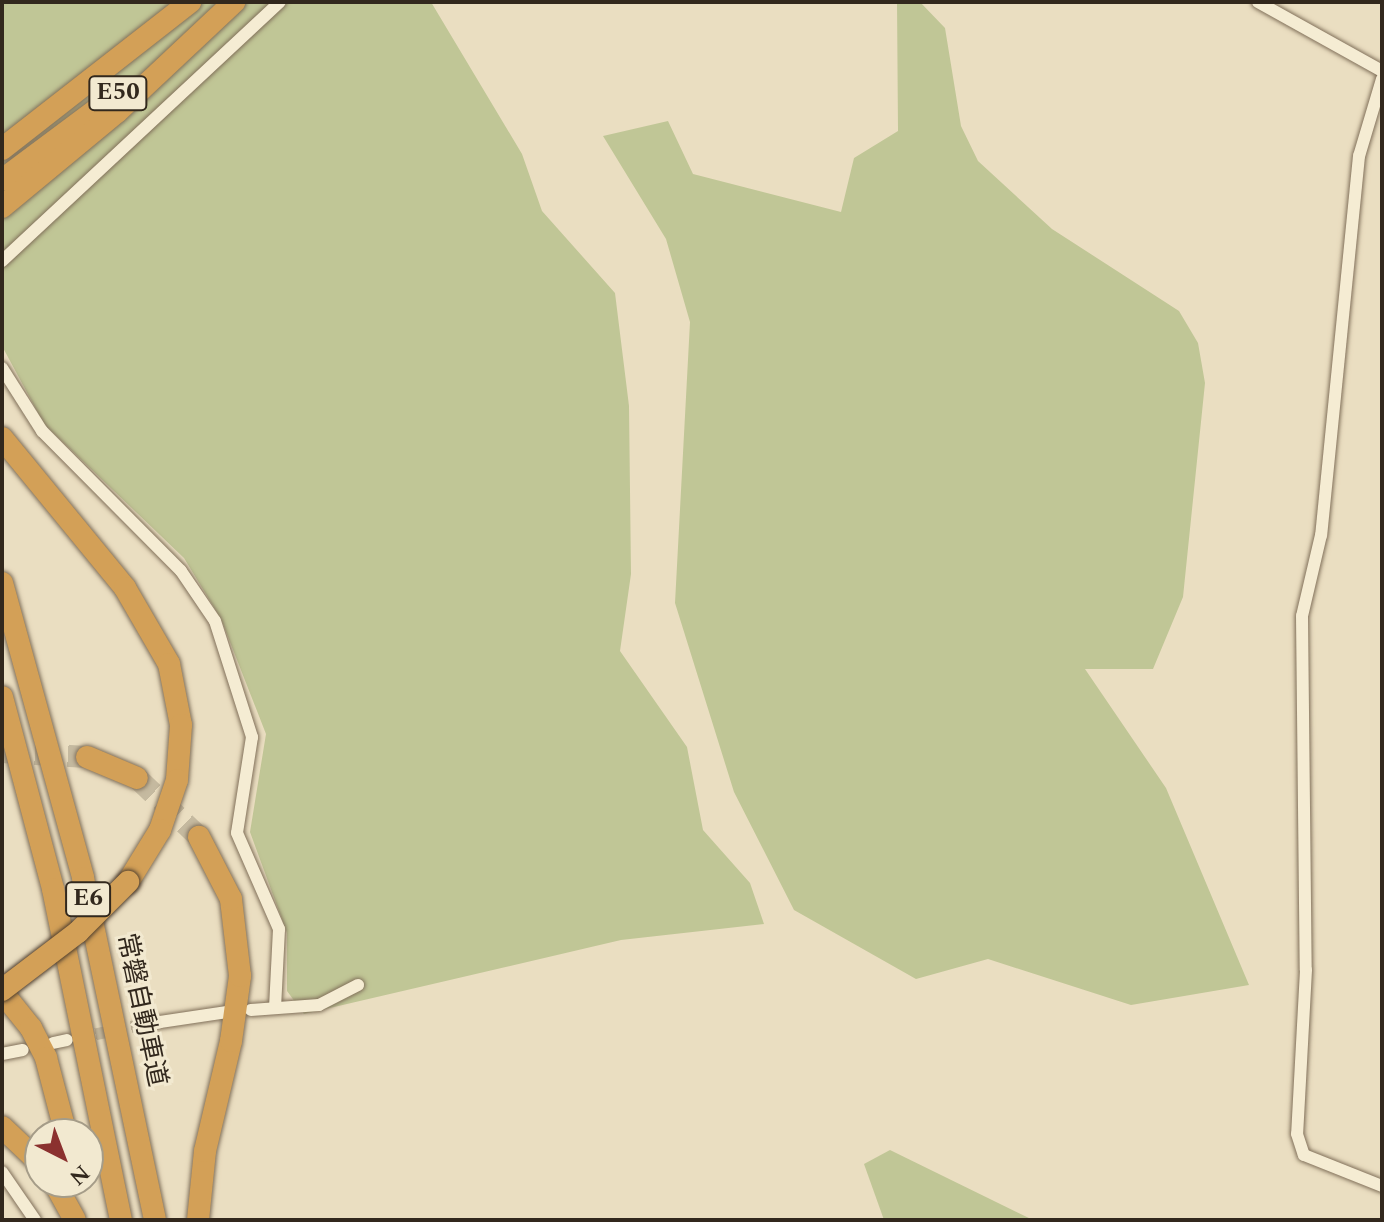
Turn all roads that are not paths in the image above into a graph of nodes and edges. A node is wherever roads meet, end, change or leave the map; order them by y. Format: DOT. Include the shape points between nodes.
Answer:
graph roads {
  1 [pos="190,2"];
  2 [pos="232,2"];
  3 [pos="280,2"];
  4 [pos="1258,2"];
  5 [pos="1382,71"];
  6 [pos="1382,79"];
  7 [pos="2,149"];
  8 [pos="2,180"];
  9 [pos="2,207"];
  10 [pos="2,261"];
  11 [pos="2,368"];
  12 [pos="2,438"];
  13 [pos="2,583"];
  14 [pos="2,697"];
  15 [pos="87,757"];
  16 [pos="137,778"];
  17 [pos="199,837"];
  18 [pos="358,985"];
  19 [pos="2,991"];
  20 [pos="275,1008"];
  21 [pos="251,1010"];
  22 [pos="227,1012"];
  23 [pos="140,1025"];
  24 [pos="23,1050"];
  25 [pos="2,1054"];
  26 [pos="62,1118"];
  27 [pos="2,1127"];
  28 [pos="24,1148"];
  29 [pos="2,1172"];
  30 [pos="1382,1186"];
  31 [pos="63,1198"];
  32 [pos="78,1198"];
  33 [pos="35,1220"];
  34 [pos="75,1220"];
  35 [pos="82,1220"];
  36 [pos="121,1220"];
  37 [pos="155,1220"];
  38 [pos="198,1220"];
  1 -- 7 [label="highway, E50"];
  2 -- 8 [label="highway, E50"];
  2 -- 9 [label="highway" via="117,112"];
  3 -- 10 [label="street"];
  4 -- 5 [label="street"];
  6 -- 30 [label="street" via="1359,156 1321,535 1302,616 1306,970 1297,1134 1304,1155"];
  11 -- 20 [label="street" via="42,431 181,571 215,621 252,737 237,833 279,929"];
  12 -- 19 [label="highway, bridge" via="125,588 169,664 181,725 177,780 160,830 128,882 78,932"];
  13 -- 37 [label="highway, 常磐自動車道 / E6" via="83,878"];
  14 -- 36 [label="highway, E6" via="53,889"];
  15 -- 16 [label="highway"];
  17 -- 38 [label="highway" via="231,899 240,976 205,1151"];
  18 -- 20 [label="street" via="319,1005"];
  19 -- 26 [label="highway" via="46,1058"];
  20 -- 21 [label="street"];
  22 -- 23 [label="street"];
  24 -- 25 [label="street"];
  27 -- 28 [label="highway"];
  29 -- 33 [label="street"];
  31 -- 34 [label="highway"];
  32 -- 35 [label="highway"];
}
